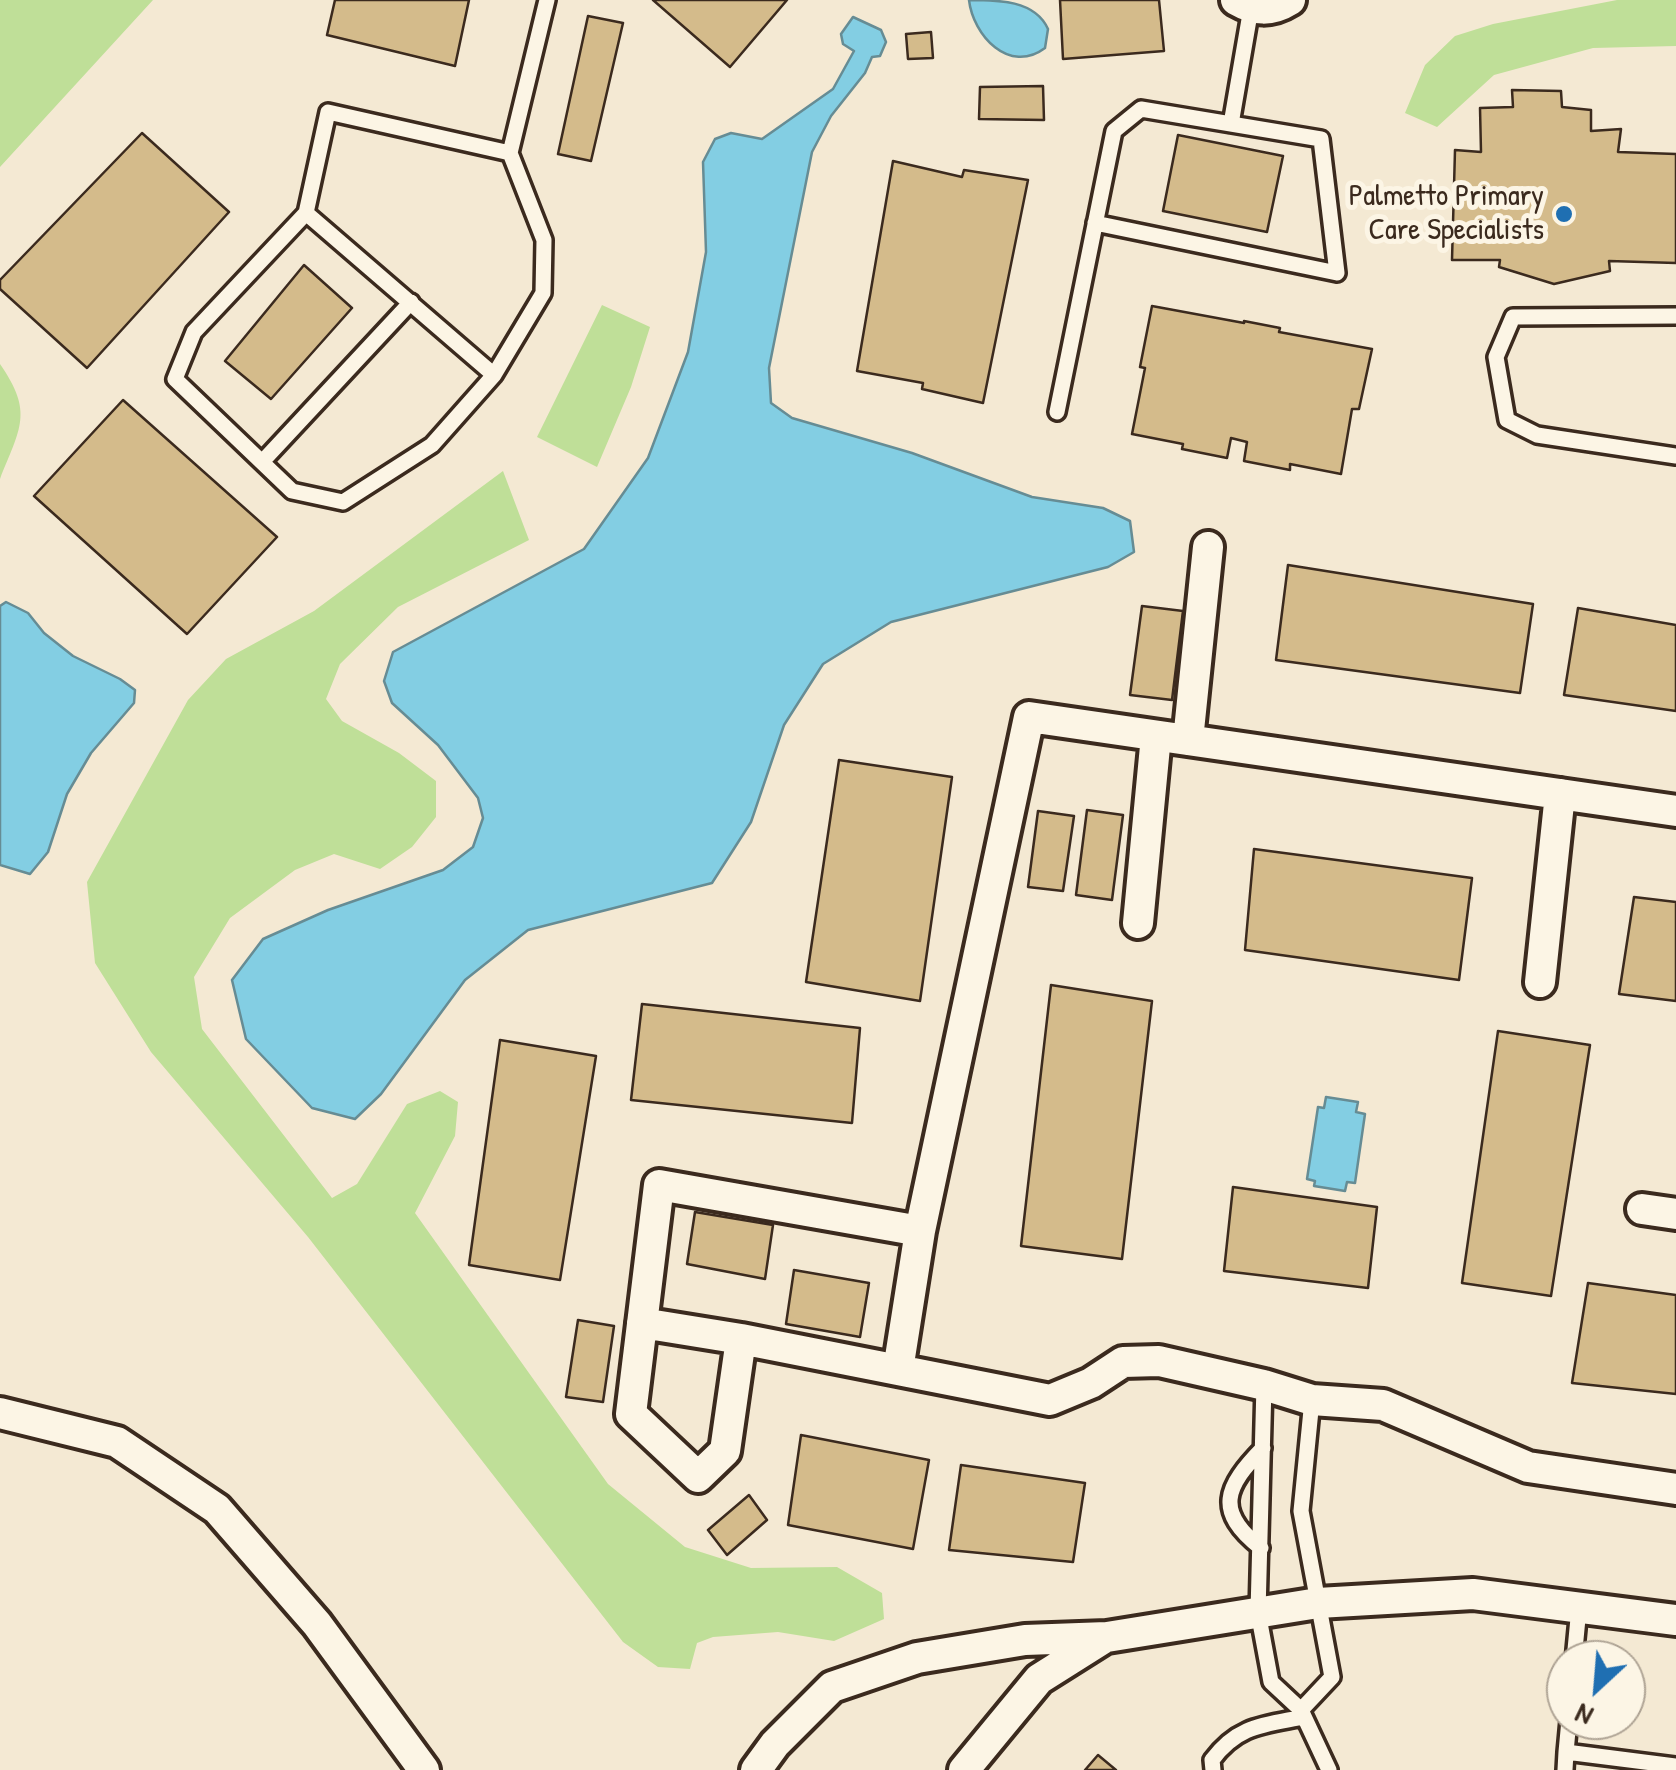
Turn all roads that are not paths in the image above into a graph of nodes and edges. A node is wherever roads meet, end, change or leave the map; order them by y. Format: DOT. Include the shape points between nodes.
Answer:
graph roads {
  1 [pos="547,0"];
  2 [pos="1290,0"];
  3 [pos="1243,4"];
  4 [pos="1231,124"];
  5 [pos="510,153"];
  6 [pos="306,213"];
  7 [pos="1096,223"];
  8 [pos="411,302"];
  9 [pos="1676,316"];
  10 [pos="494,375"];
  11 [pos="1058,412"];
  12 [pos="1676,456"];
  13 [pos="262,462"];
  14 [pos="1208,547"];
  15 [pos="1156,736"];
  16 [pos="1188,740"];
  17 [pos="1560,794"];
  18 [pos="1676,811"];
  19 [pos="1138,923"];
  20 [pos="1540,982"];
  21 [pos="1642,1208"];
  22 [pos="1676,1214"];
  23 [pos="920,1231"];
  24 [pos="642,1323"];
  25 [pos="740,1339"];
  26 [pos="898,1370"];
  27 [pos="1264,1384"];
  28 [pos="1312,1400"];
  29 [pos="0,1413"];
  30 [pos="1263,1448"];
  31 [pos="1676,1490"];
  32 [pos="1262,1548"];
  33 [pos="1318,1603"];
  34 [pos="1579,1608"];
  35 [pos="1258,1612"];
  36 [pos="1676,1620"];
  37 [pos="1107,1637"];
  38 [pos="1576,1640"];
  39 [pos="1302,1714"];
  40 [pos="1567,1740"];
  41 [pos="1566,1752"];
  42 [pos="1676,1766"];
  43 [pos="424,1770"];
  44 [pos="756,1770"];
  45 [pos="964,1770"];
  46 [pos="1213,1770"];
  47 [pos="1329,1770"];
  48 [pos="1565,1770"];
  1 -- 5 [label="lane"];
  2 -- 3 [label="street" via="1276,8"];
  3 -- 4 [label="lane"];
  4 -- 7 [label="lane" via="1141,109 1114,132"];
  4 -- 7 [label="lane" via="1321,138 1336,273"];
  5 -- 6 [label="lane" via="328,112"];
  5 -- 10 [label="lane" via="544,240 542,293"];
  6 -- 8 [label="lane"];
  6 -- 13 [label="lane" via="194,332 175,379"];
  7 -- 11 [label="lane"];
  8 -- 10 [label="lane"];
  8 -- 13 [label="lane"];
  9 -- 12 [label="lane" via="1514,317 1496,357 1507,420 1537,434"];
  10 -- 13 [label="lane" via="432,445 343,502 292,491"];
  14 -- 16 [label="street"];
  15 -- 16 [label="street"];
  15 -- 19 [label="street"];
  15 -- 23 [label="street" via="1029,718"];
  16 -- 17 [label="street"];
  17 -- 18 [label="street"];
  17 -- 20 [label="street"];
  21 -- 22 [label="street"];
  23 -- 24 [label="street" via="659,1185"];
  23 -- 26 [label="street"];
  24 -- 25 [label="street"];
  24 -- 25 [label="street" via="631,1414 698,1476 726,1452"];
  25 -- 26 [label="street"];
  26 -- 27 [label="street" via="1050,1400 1123,1362 1159,1361"];
  27 -- 28 [label="street"];
  27 -- 30 [label="lane"];
  28 -- 31 [label="street" via="1383,1404 1528,1467"];
  28 -- 33 [label="lane" via="1301,1511"];
  29 -- 43 [label="street" via="117,1442 217,1509 317,1624"];
  30 -- 32 [label="lane"];
  30 -- 32 [label="lane" via="1230,1491 1231,1516"];
  32 -- 35 [label="lane"];
  33 -- 34 [label="street" via="1474,1594"];
  33 -- 35 [label="street"];
  33 -- 39 [label="lane" via="1332,1677"];
  34 -- 36 [label="street"];
  34 -- 38 [label="lane"];
  35 -- 37 [label="street"];
  35 -- 39 [label="lane" via="1272,1682"];
  37 -- 44 [label="street" via="1025,1640 917,1658 832,1686"];
  37 -- 45 [label="street" via="1039,1679"];
  39 -- 46 [label="lane" via="1226,1741 1212,1760"];
  39 -- 47 [label="lane"];
  40 -- 41 [label="lane"];
  41 -- 42 [label="lane"];
  41 -- 48 [label="lane"];
}
